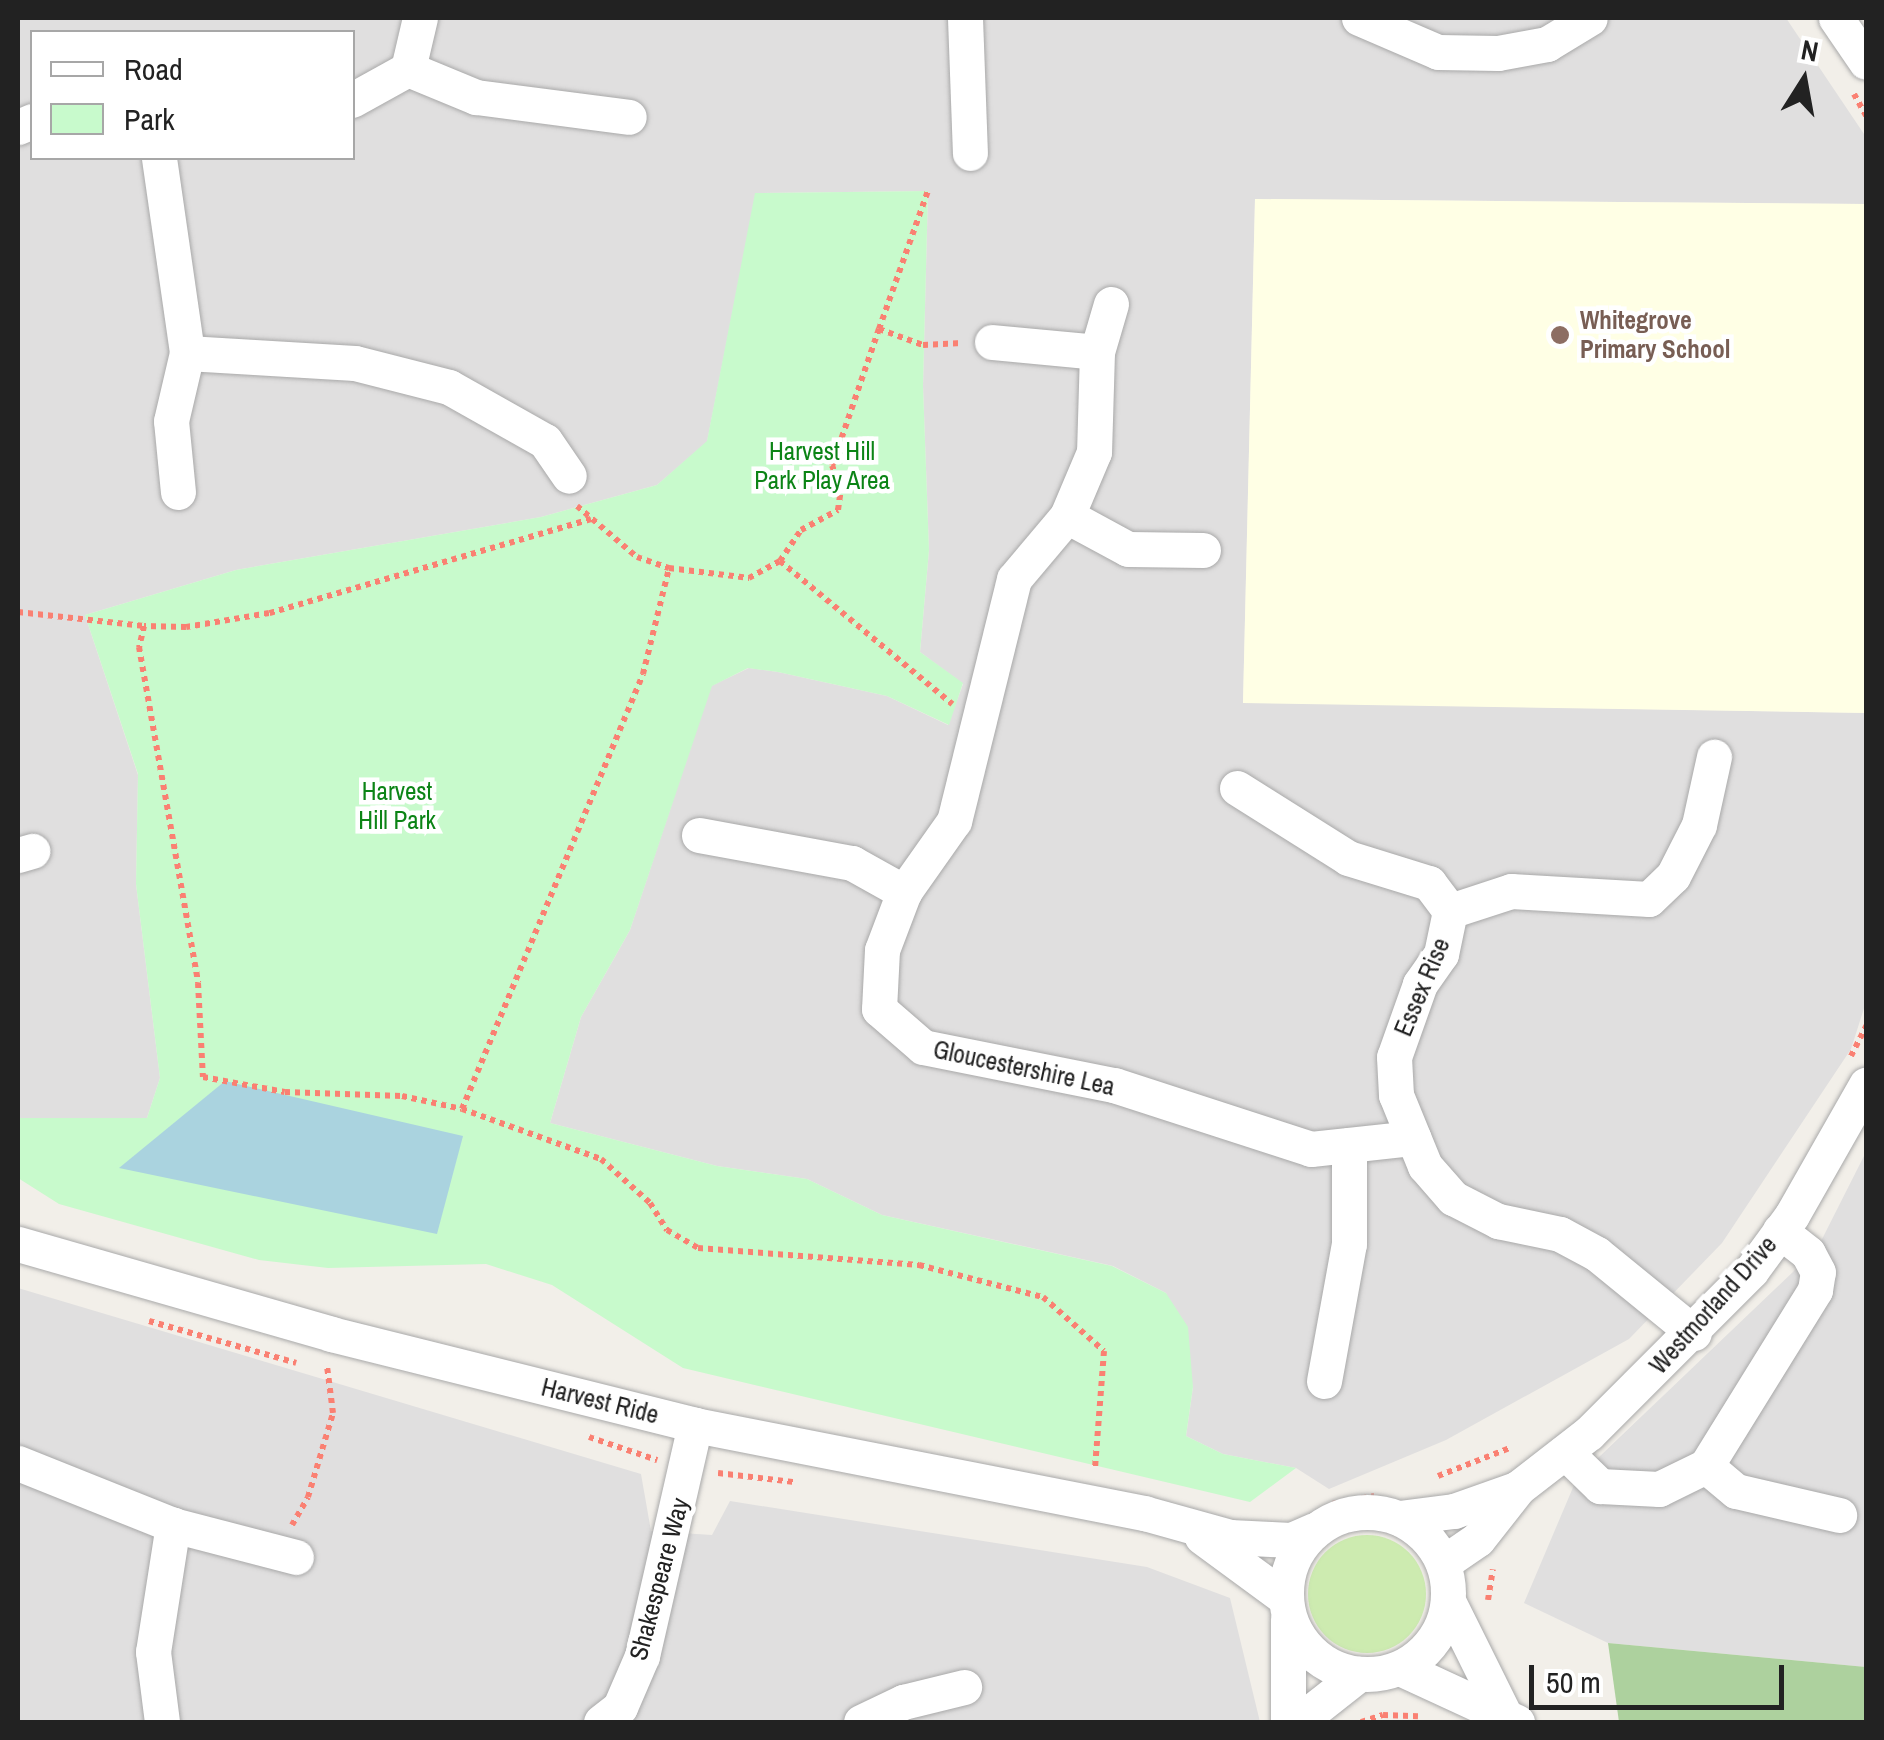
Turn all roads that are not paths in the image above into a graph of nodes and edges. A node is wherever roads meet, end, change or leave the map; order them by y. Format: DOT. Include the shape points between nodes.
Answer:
graph roads {
  1 [pos="420,18"];
  2 [pos="965,18"];
  3 [pos="1359,18"];
  4 [pos="1590,18"];
  5 [pos="1836,18"];
  6 [pos="1866,62"];
  7 [pos="408,69"];
  8 [pos="355,98"];
  9 [pos="628,117"];
  10 [pos="970,153"];
  11 [pos="159,160"];
  12 [pos="1111,304"];
  13 [pos="992,342"];
  14 [pos="1097,352"];
  15 [pos="187,353"];
  16 [pos="569,476"];
  17 [pos="178,492"];
  18 [pos="1067,516"];
  19 [pos="1203,550"];
  20 [pos="1714,757"];
  21 [pos="1237,788"];
  22 [pos="699,835"];
  23 [pos="904,892"];
  24 [pos="1450,910"];
  25 [pos="1865,1093"];
  26 [pos="1413,1138"];
  27 [pos="1349,1145"];
  28 [pos="1780,1231"];
  29 [pos="18,1244"];
  30 [pos="1694,1333"];
  31 [pos="1324,1382"];
  32 [pos="695,1425"];
  33 [pos="1565,1452"];
  34 [pos="18,1463"];
  35 [pos="1706,1466"];
  36 [pos="1518,1488"];
  37 [pos="1393,1506"];
  38 [pos="1839,1515"];
  39 [pos="1316,1518"];
  40 [pos="173,1525"];
  41 [pos="1189,1528"];
  42 [pos="286,1554"];
  43 [pos="1443,1563"];
  44 [pos="1448,1600"];
  45 [pos="1286,1607"];
  46 [pos="1400,1668"];
  47 [pos="1359,1674"];
  48 [pos="964,1687"];
  49 [pos="1509,1716"];
  50 [pos="620,1717"];
  51 [pos="162,1722"];
  52 [pos="861,1722"];
  53 [pos="1288,1722"];
  54 [pos="1298,1722"];
  1 -- 7 [label="street"];
  2 -- 10 [label="street"];
  3 -- 4 [label="street" via="1438,52 1498,53 1547,44"];
  5 -- 6 [label="street"];
  7 -- 8 [label="street"];
  7 -- 9 [label="street" via="476,98"];
  11 -- 15 [label="street"];
  12 -- 14 [label="street, Gloucestershire Lea"];
  13 -- 14 [label="street"];
  14 -- 18 [label="street, Gloucestershire Lea" via="1094,452"];
  15 -- 16 [label="street" via="355,363 449,388 545,441"];
  15 -- 17 [label="street" via="171,421"];
  18 -- 19 [label="street" via="1128,549"];
  18 -- 23 [label="street, Gloucestershire Lea" via="1014,579 954,822"];
  20 -- 24 [label="street" via="1699,825 1674,876 1649,899 1510,890"];
  21 -- 24 [label="street, Essex Rise" via="1348,858 1429,883"];
  22 -- 23 [label="street" via="852,863"];
  23 -- 27 [label="street, Gloucestershire Lea" via="882,950 879,1010 922,1047 1114,1085 1311,1149"];
  24 -- 26 [label="street, Essex Rise" via="1442,954 1420,984 1394,1056 1396,1095"];
  25 -- 28 [label="street, Westmorland Drive"];
  26 -- 27 [label="street, Gloucestershire Lea"];
  26 -- 30 [label="street, Essex Rise" via="1425,1166 1453,1198 1498,1221 1560,1234 1597,1254"];
  27 -- 31 [label="street" via="1350,1244"];
  28 -- 30 [label="street, Westmorland Drive"];
  28 -- 35 [label="street" via="1808,1253 1818,1272 1815,1290"];
  29 -- 32 [label="street, Harvest Ride" via="331,1334"];
  30 -- 33 [label="street, Westmorland Drive"];
  32 -- 41 [label="street, Harvest Ride"];
  32 -- 50 [label="street, Shakespeare Way" via="661,1592"];
  33 -- 35 [label="street" via="1600,1486 1658,1489"];
  33 -- 36 [label="street, Westmorland Drive"];
  34 -- 40 [label="street"];
  35 -- 38 [label="street" via="1736,1491"];
  36 -- 37 [label="street, Westmorland Drive" via="1454,1511"];
  36 -- 43 [label="street, Westmorland Drive" via="1478,1539"];
  37 -- 39 [label="street"];
  37 -- 43 [label="street"];
  39 -- 41 [label="street, Harvest Ride" via="1291,1540"];
  39 -- 45 [label="street" via="1287,1572"];
  40 -- 42 [label="street"];
  40 -- 51 [label="street" via="153,1652"];
  41 -- 45 [label="street, Harvest Ride"];
  43 -- 44 [label="street"];
  44 -- 46 [label="street" via="1433,1641"];
  44 -- 49 [label="street"];
  45 -- 47 [label="street" via="1314,1656"];
  45 -- 53 [label="street"];
  46 -- 47 [label="street"];
  46 -- 49 [label="street"];
  47 -- 54 [label="street"];
  48 -- 52 [label="street" via="902,1702"];
}
